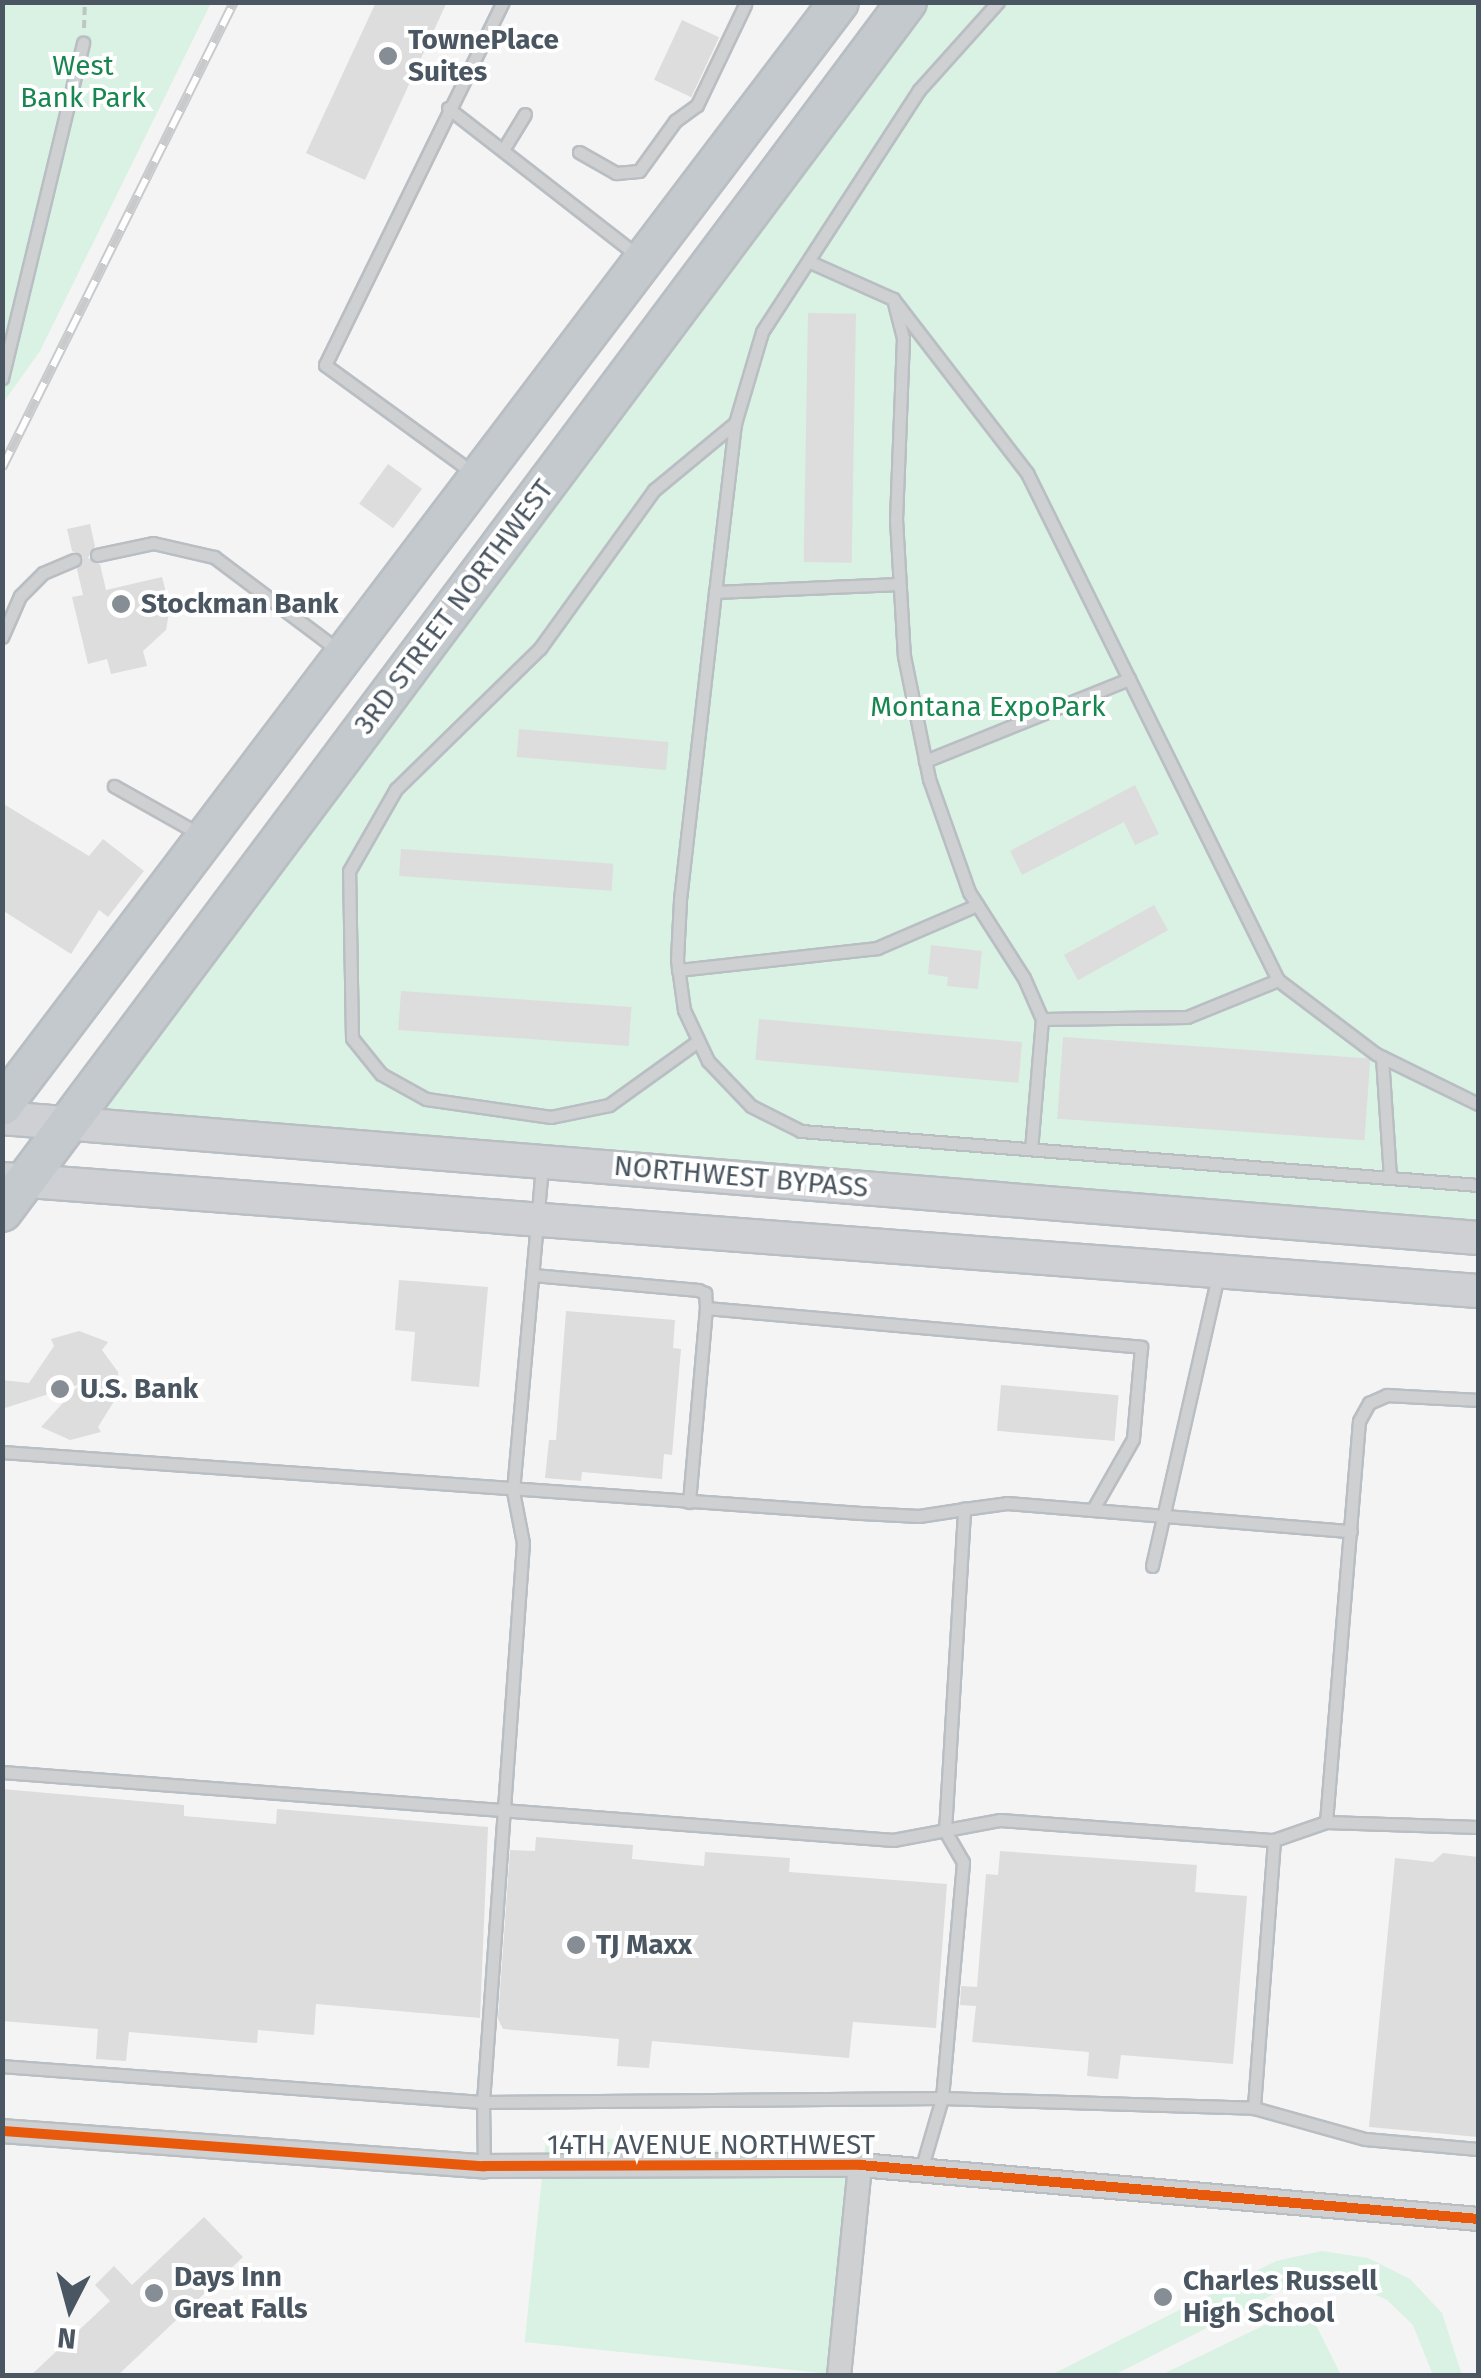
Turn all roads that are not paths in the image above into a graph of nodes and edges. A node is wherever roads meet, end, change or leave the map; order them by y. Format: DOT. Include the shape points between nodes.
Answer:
graph roads {
  1 [pos="503,2"];
  2 [pos="839,2"];
  3 [pos="907,2"];
  4 [pos="998,2"];
  5 [pos="745,5"];
  6 [pos="84,43"];
  7 [pos="448,108"];
  8 [pos="525,114"];
  9 [pos="503,150"];
  10 [pos="579,152"];
  11 [pos="641,258"];
  12 [pos="810,262"];
  13 [pos="893,300"];
  14 [pos="2,378"];
  15 [pos="735,423"];
  16 [pos="476,475"];
  17 [pos="98,555"];
  18 [pos="74,560"];
  19 [pos="900,584"];
  20 [pos="715,592"];
  21 [pos="2,637"];
  22 [pos="342,654"];
  23 [pos="1129,679"];
  24 [pos="926,761"];
  25 [pos="114,786"];
  26 [pos="204,838"];
  27 [pos="977,904"];
  28 [pos="678,970"];
  29 [pos="1278,980"];
  30 [pos="1042,1019"];
  31 [pos="698,1041"];
  32 [pos="1382,1057"];
  33 [pos="1478,1104"];
  34 [pos="2,1106"];
  35 [pos="2,1118"];
  36 [pos="72,1122"];
  37 [pos="1031,1149"];
  38 [pos="543,1161"];
  39 [pos="1390,1178"];
  40 [pos="14,1181"];
  41 [pos="1478,1185"];
  42 [pos="2,1212"];
  43 [pos="538,1220"];
  44 [pos="1478,1238"];
  45 [pos="1219,1271"];
  46 [pos="533,1275"];
  47 [pos="1478,1290"];
  48 [pos="706,1308"];
  49 [pos="1478,1400"];
  50 [pos="2,1452"];
  51 [pos="513,1491"];
  52 [pos="689,1502"];
  53 [pos="964,1509"];
  54 [pos="1093,1509"];
  55 [pos="1161,1514"];
  56 [pos="1351,1530"];
  57 [pos="1152,1566"];
  58 [pos="2,1772"];
  59 [pos="504,1811"];
  60 [pos="1326,1822"];
  61 [pos="1478,1827"];
  62 [pos="944,1830"];
  63 [pos="1274,1840"];
  64 [pos="2,2066"];
  65 [pos="942,2098"];
  66 [pos="483,2102"];
  67 [pos="1254,2108"];
  68 [pos="2,2131"];
  69 [pos="1478,2149"];
  70 [pos="860,2164"];
  71 [pos="484,2166"];
  72 [pos="922,2170"];
  73 [pos="1478,2219"];
  74 [pos="840,2376"];
  1 -- 7 [label="lane"];
  2 -- 11 [label="highway"];
  3 -- 36 [label="highway, 3RD STREET NORTHWEST"];
  4 -- 12 [label="lane" via="919,90"];
  5 -- 10 [label="lane" via="697,104 675,121 638,171 616,173"];
  6 -- 14 [label="lane"];
  7 -- 9 [label="lane"];
  7 -- 16 [label="lane" via="325,365"];
  8 -- 9 [label="lane"];
  9 -- 11 [label="lane"];
  11 -- 16 [label="highway"];
  12 -- 13 [label="lane"];
  12 -- 15 [label="lane" via="762,332"];
  13 -- 19 [label="lane" via="903,338"];
  13 -- 23 [label="lane" via="1026,473"];
  15 -- 20 [label="lane"];
  15 -- 31 [label="lane" via="654,490 540,648 396,789 349,872 352,1038 381,1074 426,1100 551,1118 608,1105"];
  16 -- 22 [label="highway"];
  17 -- 22 [label="lane" via="153,543 214,557"];
  18 -- 21 [label="lane" via="42,573 20,596"];
  19 -- 20 [label="lane"];
  19 -- 24 [label="lane" via="904,656"];
  20 -- 28 [label="lane"];
  22 -- 26 [label="highway"];
  23 -- 24 [label="lane"];
  23 -- 29 [label="lane"];
  24 -- 27 [label="lane"];
  25 -- 26 [label="lane"];
  26 -- 34 [label="highway"];
  27 -- 28 [label="lane" via="877,948"];
  27 -- 30 [label="lane"];
  28 -- 31 [label="lane" via="684,1010"];
  29 -- 30 [label="lane" via="1187,1018"];
  29 -- 32 [label="lane"];
  30 -- 37 [label="lane"];
  31 -- 37 [label="lane" via="751,1106 801,1131"];
  32 -- 33 [label="lane"];
  32 -- 39 [label="lane"];
  35 -- 36 [label="main road, NORTHWEST BYPASS"];
  36 -- 38 [label="main road, NORTHWEST BYPASS"];
  36 -- 40 [label="highway, 3RD STREET NORTHWEST"];
  37 -- 39 [label="lane"];
  38 -- 43 [label="lane"];
  38 -- 44 [label="main road, NORTHWEST BYPASS"];
  39 -- 41 [label="lane"];
  40 -- 42 [label="highway, 3RD STREET NORTHWEST"];
  40 -- 43 [label="main road, NORTHWEST BYPASS"];
  43 -- 45 [label="main road, NORTHWEST BYPASS"];
  43 -- 46 [label="lane"];
  45 -- 47 [label="main road, NORTHWEST BYPASS"];
  45 -- 55 [label="lane"];
  46 -- 48 [label="lane" via="698,1290 705,1293"];
  46 -- 51 [label="lane"];
  48 -- 52 [label="lane"];
  48 -- 54 [label="lane" via="1141,1347 1133,1439"];
  49 -- 56 [label="lane" via="1386,1394 1369,1403 1360,1421"];
  50 -- 51 [label="lane"];
  51 -- 52 [label="lane"];
  51 -- 59 [label="lane" via="523,1543"];
  52 -- 53 [label="lane" via="919,1516"];
  53 -- 54 [label="lane" via="1007,1503"];
  53 -- 62 [label="lane"];
  54 -- 55 [label="lane"];
  55 -- 56 [label="lane"];
  55 -- 57 [label="lane"];
  56 -- 60 [label="lane"];
  58 -- 59 [label="lane"];
  59 -- 62 [label="lane" via="893,1840"];
  59 -- 66 [label="lane"];
  60 -- 61 [label="lane"];
  60 -- 63 [label="lane"];
  62 -- 63 [label="lane" via="1000,1820"];
  62 -- 65 [label="lane" via="962,1862"];
  63 -- 67 [label="lane"];
  64 -- 66 [label="lane"];
  65 -- 66 [label="lane"];
  65 -- 67 [label="lane"];
  65 -- 72 [label="lane"];
  66 -- 71 [label="lane"];
  67 -- 69 [label="lane" via="1365,2139"];
  68 -- 71 [label="street, 14TH AVENUE NORTHWEST"];
  70 -- 71 [label="street, 14TH AVENUE NORTHWEST"];
  70 -- 72 [label="street, 14TH AVENUE NORTHWEST"];
  70 -- 74 [label="street"];
  72 -- 73 [label="street, 14TH AVENUE NORTHWEST"];
}
